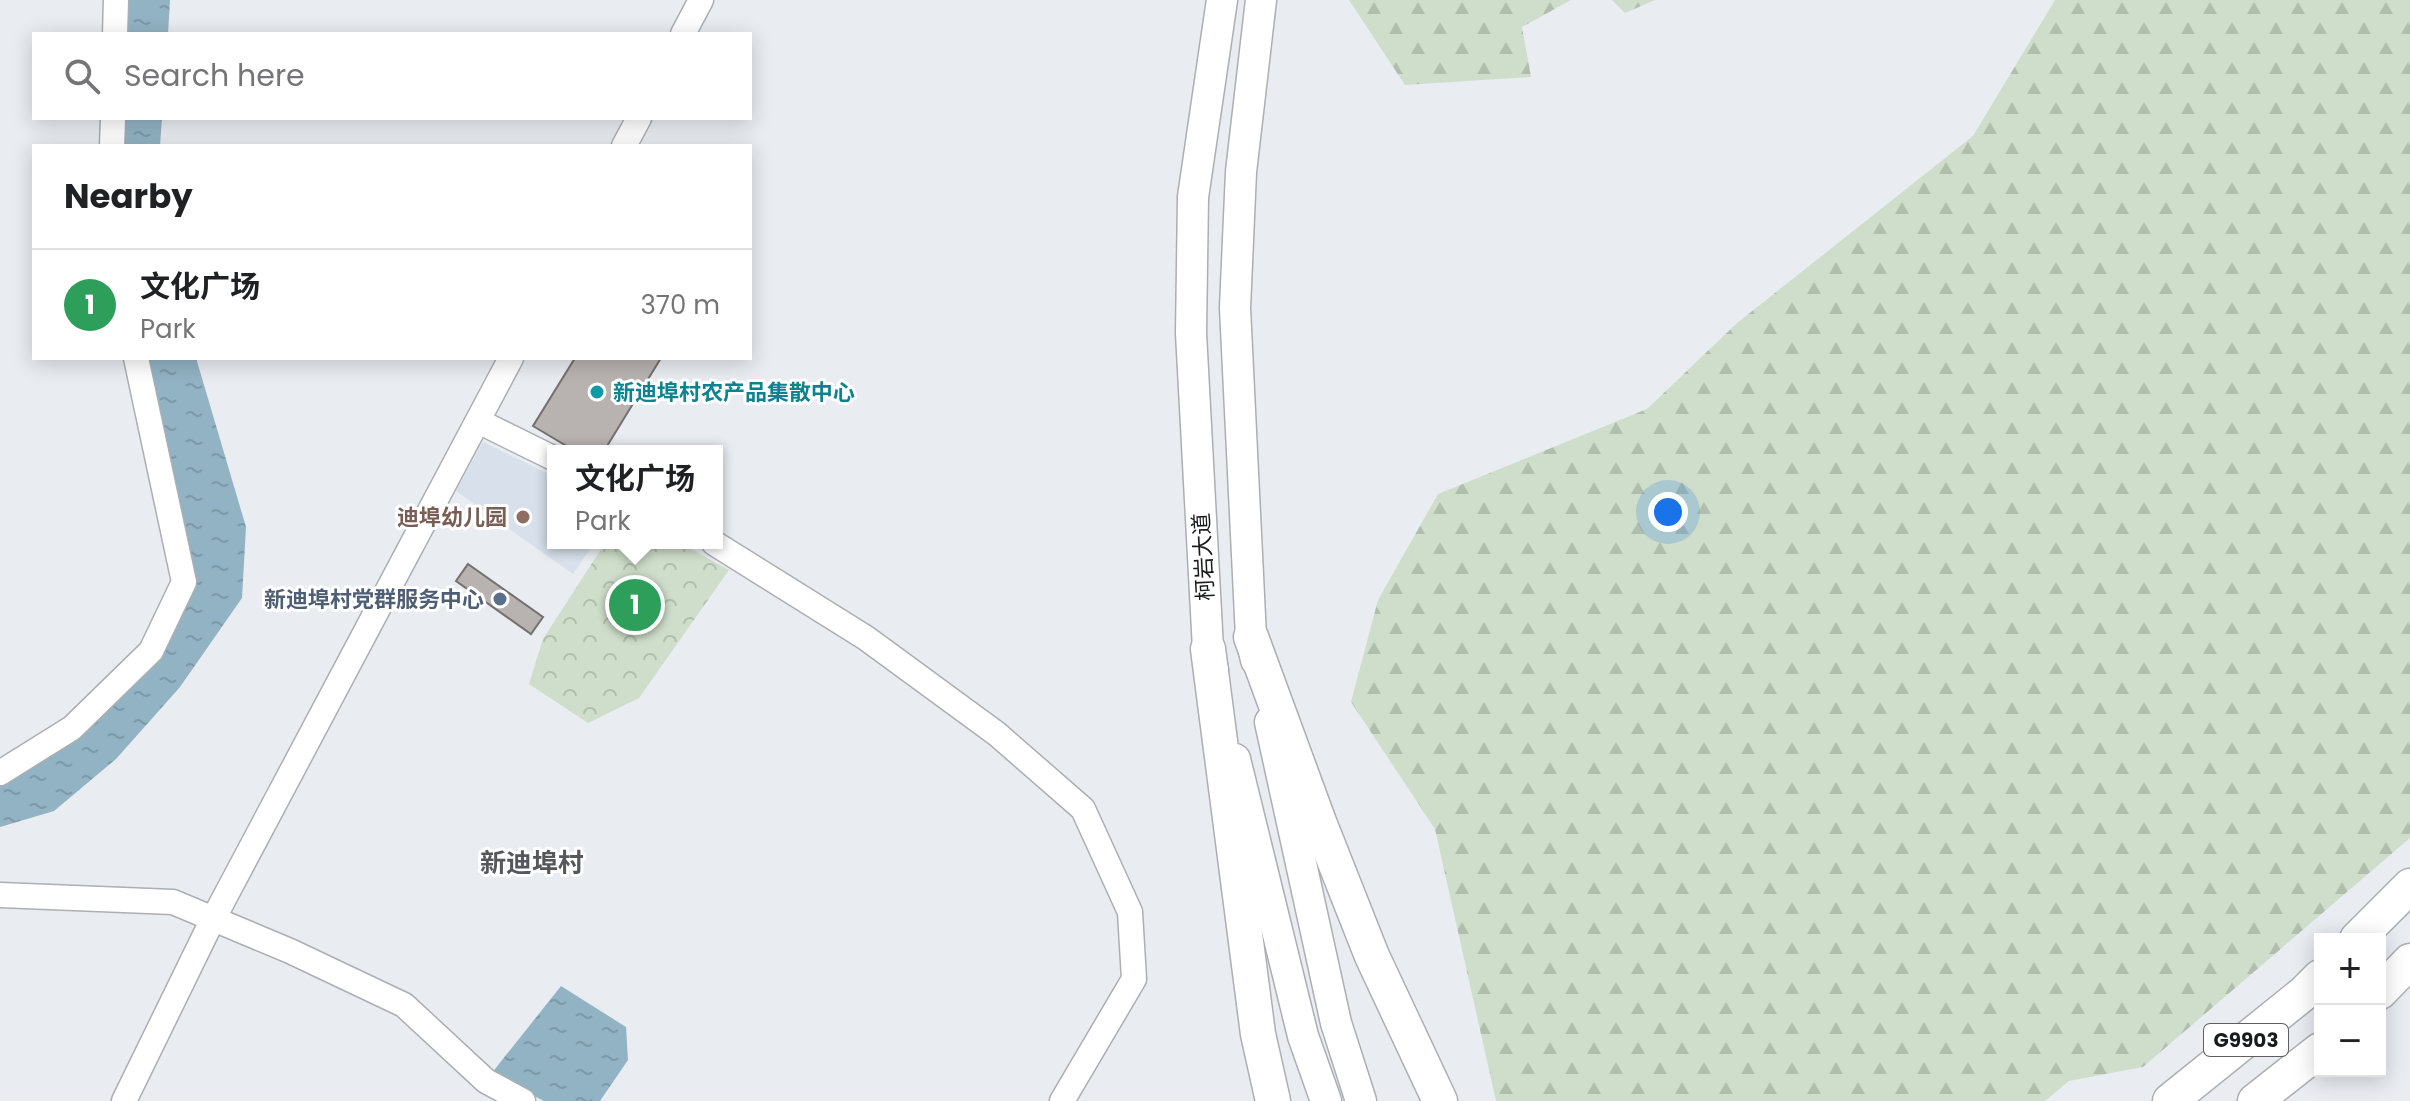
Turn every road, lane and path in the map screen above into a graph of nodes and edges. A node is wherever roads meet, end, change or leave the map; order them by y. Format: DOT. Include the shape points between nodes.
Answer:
graph roads {
  1 [pos="116,0"];
  2 [pos="701,0"];
  3 [pos="1222,0"];
  4 [pos="1261,0"];
  5 [pos="115,32"];
  6 [pos="684,32"];
  7 [pos="113,120"];
  8 [pos="638,120"];
  9 [pos="112,144"];
  10 [pos="625,144"];
  11 [pos="136,360"];
  12 [pos="510,360"];
  13 [pos="478,421"];
  14 [pos="547,455"];
  15 [pos="723,549"];
  16 [pos="1251,637"];
  17 [pos="1208,649"];
  18 [pos="0,773"];
  19 [pos="2410,886"];
  20 [pos="0,895"];
  21 [pos="213,919"];
  22 [pos="2363,933"];
  23 [pos="2410,961"];
  24 [pos="2314,983"];
  25 [pos="2386,986"];
  26 [pos="2410,997"];
  27 [pos="2386,1010"];
  28 [pos="2314,1055"];
  29 [pos="124,1101"];
  30 [pos="523,1101"];
  31 [pos="1062,1101"];
  32 [pos="1273,1101"];
  33 [pos="1326,1101"];
  34 [pos="1361,1101"];
  35 [pos="1440,1101"];
  36 [pos="2170,1101"];
  37 [pos="2255,1101"];
  1 -- 5 [label="street"];
  2 -- 6 [label="street"];
  3 -- 17 [label="main road, 柯岩大道" via="1193,197 1191,333"];
  4 -- 16 [label="main road, 柯岩大道" via="1241,172 1235,308"];
  7 -- 9 [label="street"];
  8 -- 10 [label="street"];
  11 -- 18 [label="street" via="184,582 151,651 72,728"];
  12 -- 13 [label="street"];
  13 -- 14 [label="street"];
  13 -- 21 [label="street"];
  15 -- 31 [label="street" via="878,647 997,734 1083,809 1130,912 1134,979"];
  16 -- 34 [label="main road, 柯岩大道" via="1336,1023"];
  16 -- 35 [label="highway" via="1372,956"];
  17 -- 32 [label="highway" via="1258,1034"];
  17 -- 33 [label="main road, 柯岩大道" via="1303,1036"];
  19 -- 22 [label="highway"];
  20 -- 21 [label="street" via="173,902"];
  21 -- 29 [label="street"];
  21 -- 30 [label="street" via="404,1005 486,1081"];
  23 -- 25 [label="highway"];
  24 -- 36 [label="highway, G9903"];
  26 -- 27 [label="highway"];
  28 -- 37 [label="highway, G9903"];
}
